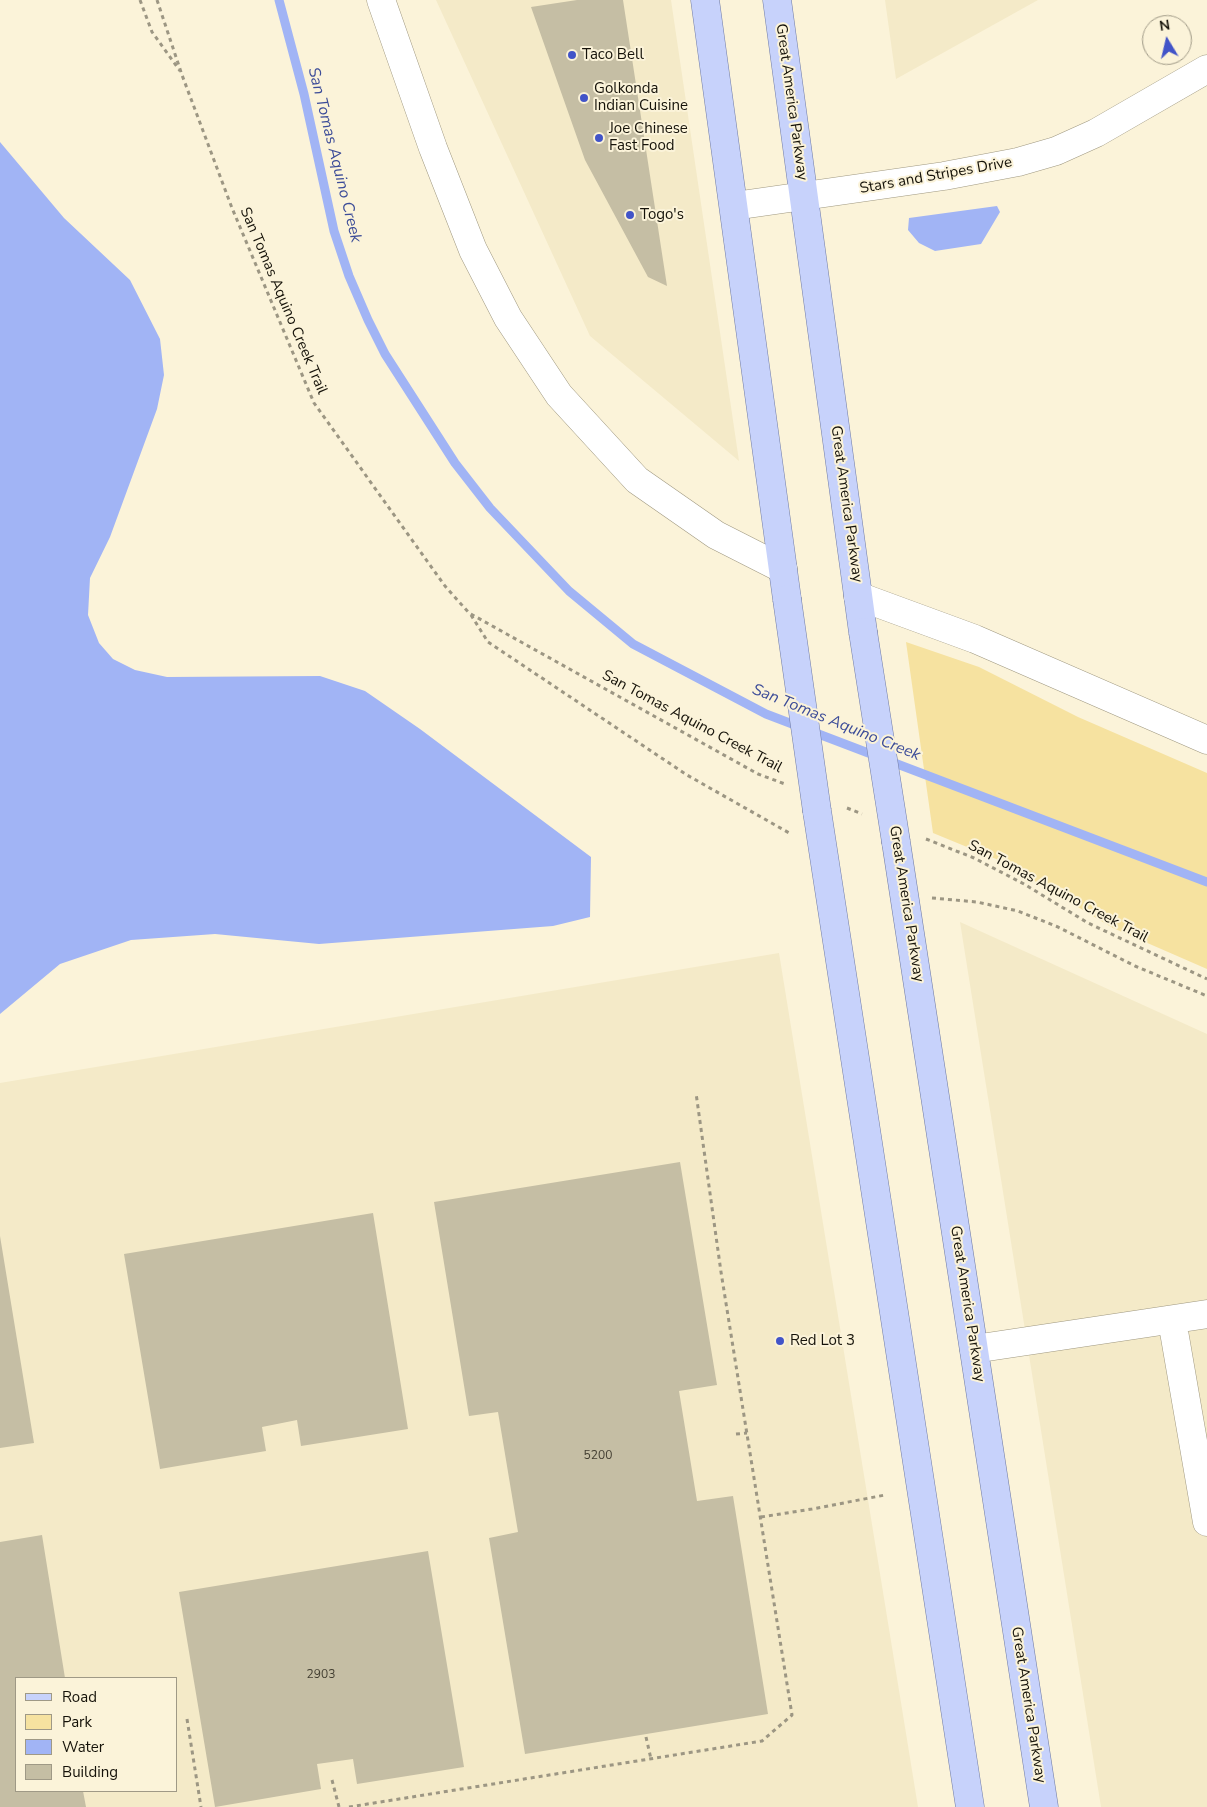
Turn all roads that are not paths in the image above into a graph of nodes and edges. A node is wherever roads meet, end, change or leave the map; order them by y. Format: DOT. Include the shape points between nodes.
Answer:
graph roads {
  1 [pos="381,0"];
  2 [pos="706,0"];
  3 [pos="777,0"];
  4 [pos="1207,70"];
  5 [pos="804,196"];
  6 [pos="734,206"];
  7 [pos="783,569"];
  8 [pos="858,596"];
  9 [pos="1207,740"];
  10 [pos="1207,1314"];
  11 [pos="1172,1320"];
  12 [pos="974,1349"];
  13 [pos="1207,1522"];
  14 [pos="970,1807"];
  15 [pos="1044,1807"];
  1 -- 7 [label="street" via="473,250 508,318 560,395 637,480 716,535"];
  2 -- 6 [label="main road"];
  3 -- 5 [label="main road, Great America Parkway"];
  4 -- 5 [label="street, Stars and Stripes Drive" via="1096,133 1056,151 978,171"];
  5 -- 6 [label="street, Stars and Stripes Drive"];
  5 -- 8 [label="main road, Great America Parkway"];
  6 -- 7 [label="main road"];
  7 -- 14 [label="main road, bridge" via="828,808 823,851"];
  8 -- 9 [label="street" via="975,639"];
  8 -- 12 [label="main road, Great America Parkway, bridge" via="908,840 906,902"];
  10 -- 11 [label="street"];
  11 -- 12 [label="street"];
  11 -- 13 [label="street"];
  12 -- 15 [label="main road, Great America Parkway"];
}
